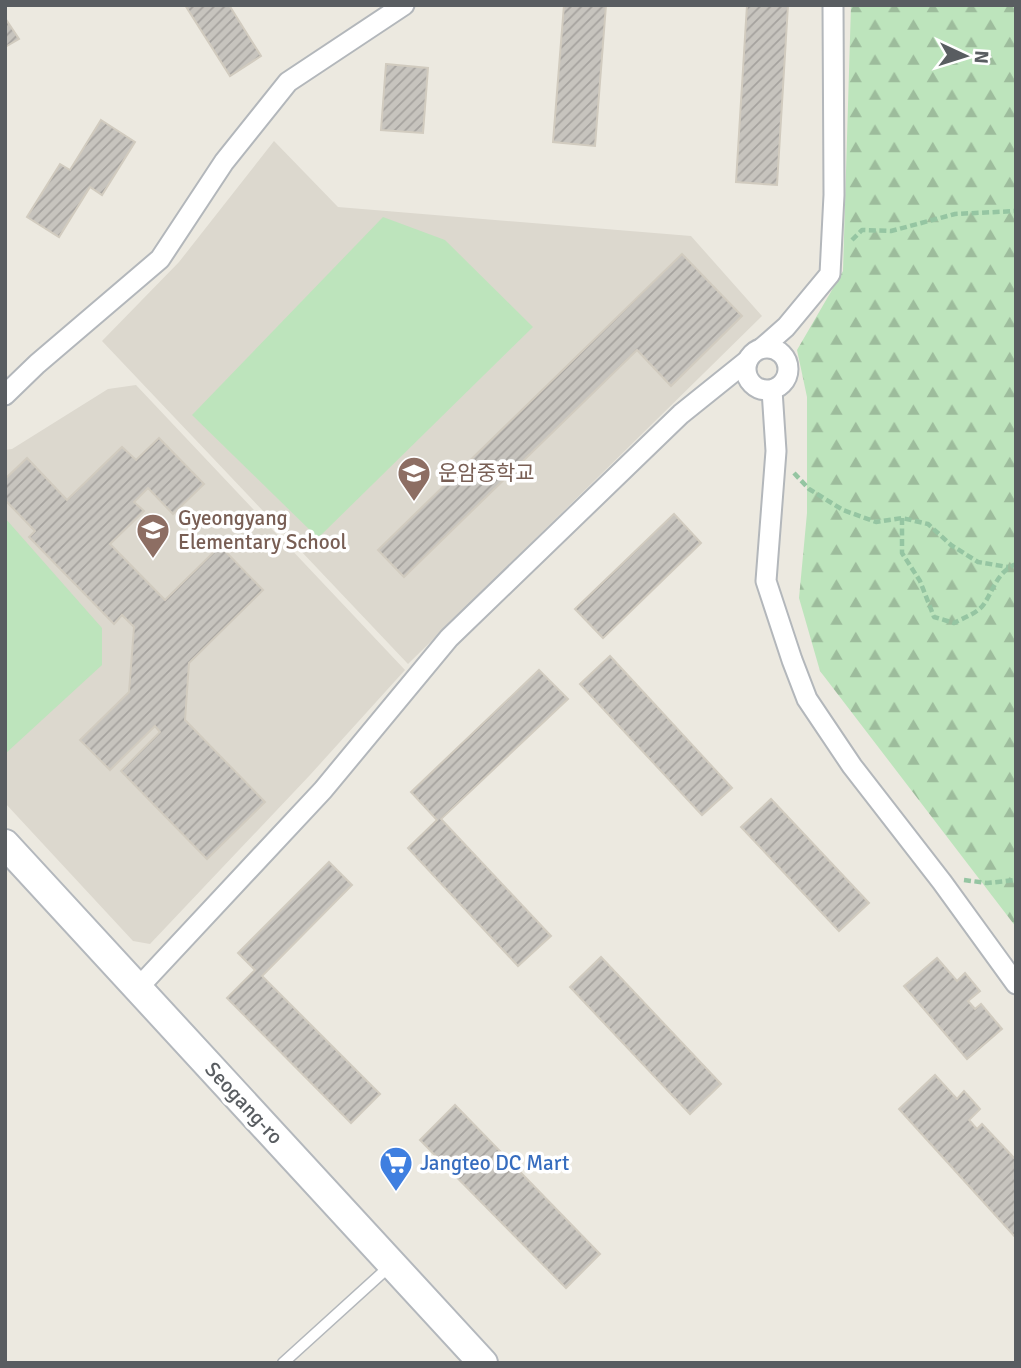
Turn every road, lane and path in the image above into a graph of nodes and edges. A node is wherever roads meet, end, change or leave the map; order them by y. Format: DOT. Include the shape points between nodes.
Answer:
graph roads {
  1 [pos="404,5"];
  2 [pos="833,5"];
  3 [pos="1016,211"];
  4 [pos="831,262"];
  5 [pos="755,355"];
  6 [pos="772,390"];
  7 [pos="5,395"];
  8 [pos="776,451"];
  9 [pos="902,518"];
  10 [pos="1016,564"];
  11 [pos="1008,567"];
  12 [pos="5,844"];
  13 [pos="1016,880"];
  14 [pos="942,882"];
  15 [pos="1016,984"];
  16 [pos="138,988"];
  17 [pos="392,1264"];
  18 [pos="283,1363"];
  19 [pos="483,1363"];
  1 -- 7 [label="street" via="288,82 224,162 160,259"];
  2 -- 4 [label="street"];
  3 -- 4 [label="path" via="955,214 891,231 862,230"];
  4 -- 5 [label="street" via="830,274 786,327"];
  5 -- 6 [label="street" via="746,373 754,386"];
  5 -- 6 [label="street" via="772,348 787,361 786,381"];
  5 -- 16 [label="street" via="681,414 449,638 323,790"];
  6 -- 8 [label="street"];
  8 -- 9 [label="path" via="808,489 843,510 876,522"];
  8 -- 14 [label="street" via="766,581 807,699"];
  9 -- 11 [label="path" via="928,524 978,562"];
  9 -- 11 [label="path" via="902,553 920,581 934,617 954,624 983,607"];
  10 -- 11 [label="path"];
  12 -- 16 [label="main road, Seogang-ro"];
  13 -- 14 [label="path"];
  14 -- 15 [label="street"];
  16 -- 17 [label="main road, Seogang-ro"];
  17 -- 18 [label="lane"];
  17 -- 19 [label="main road, Seogang-ro"];
}
